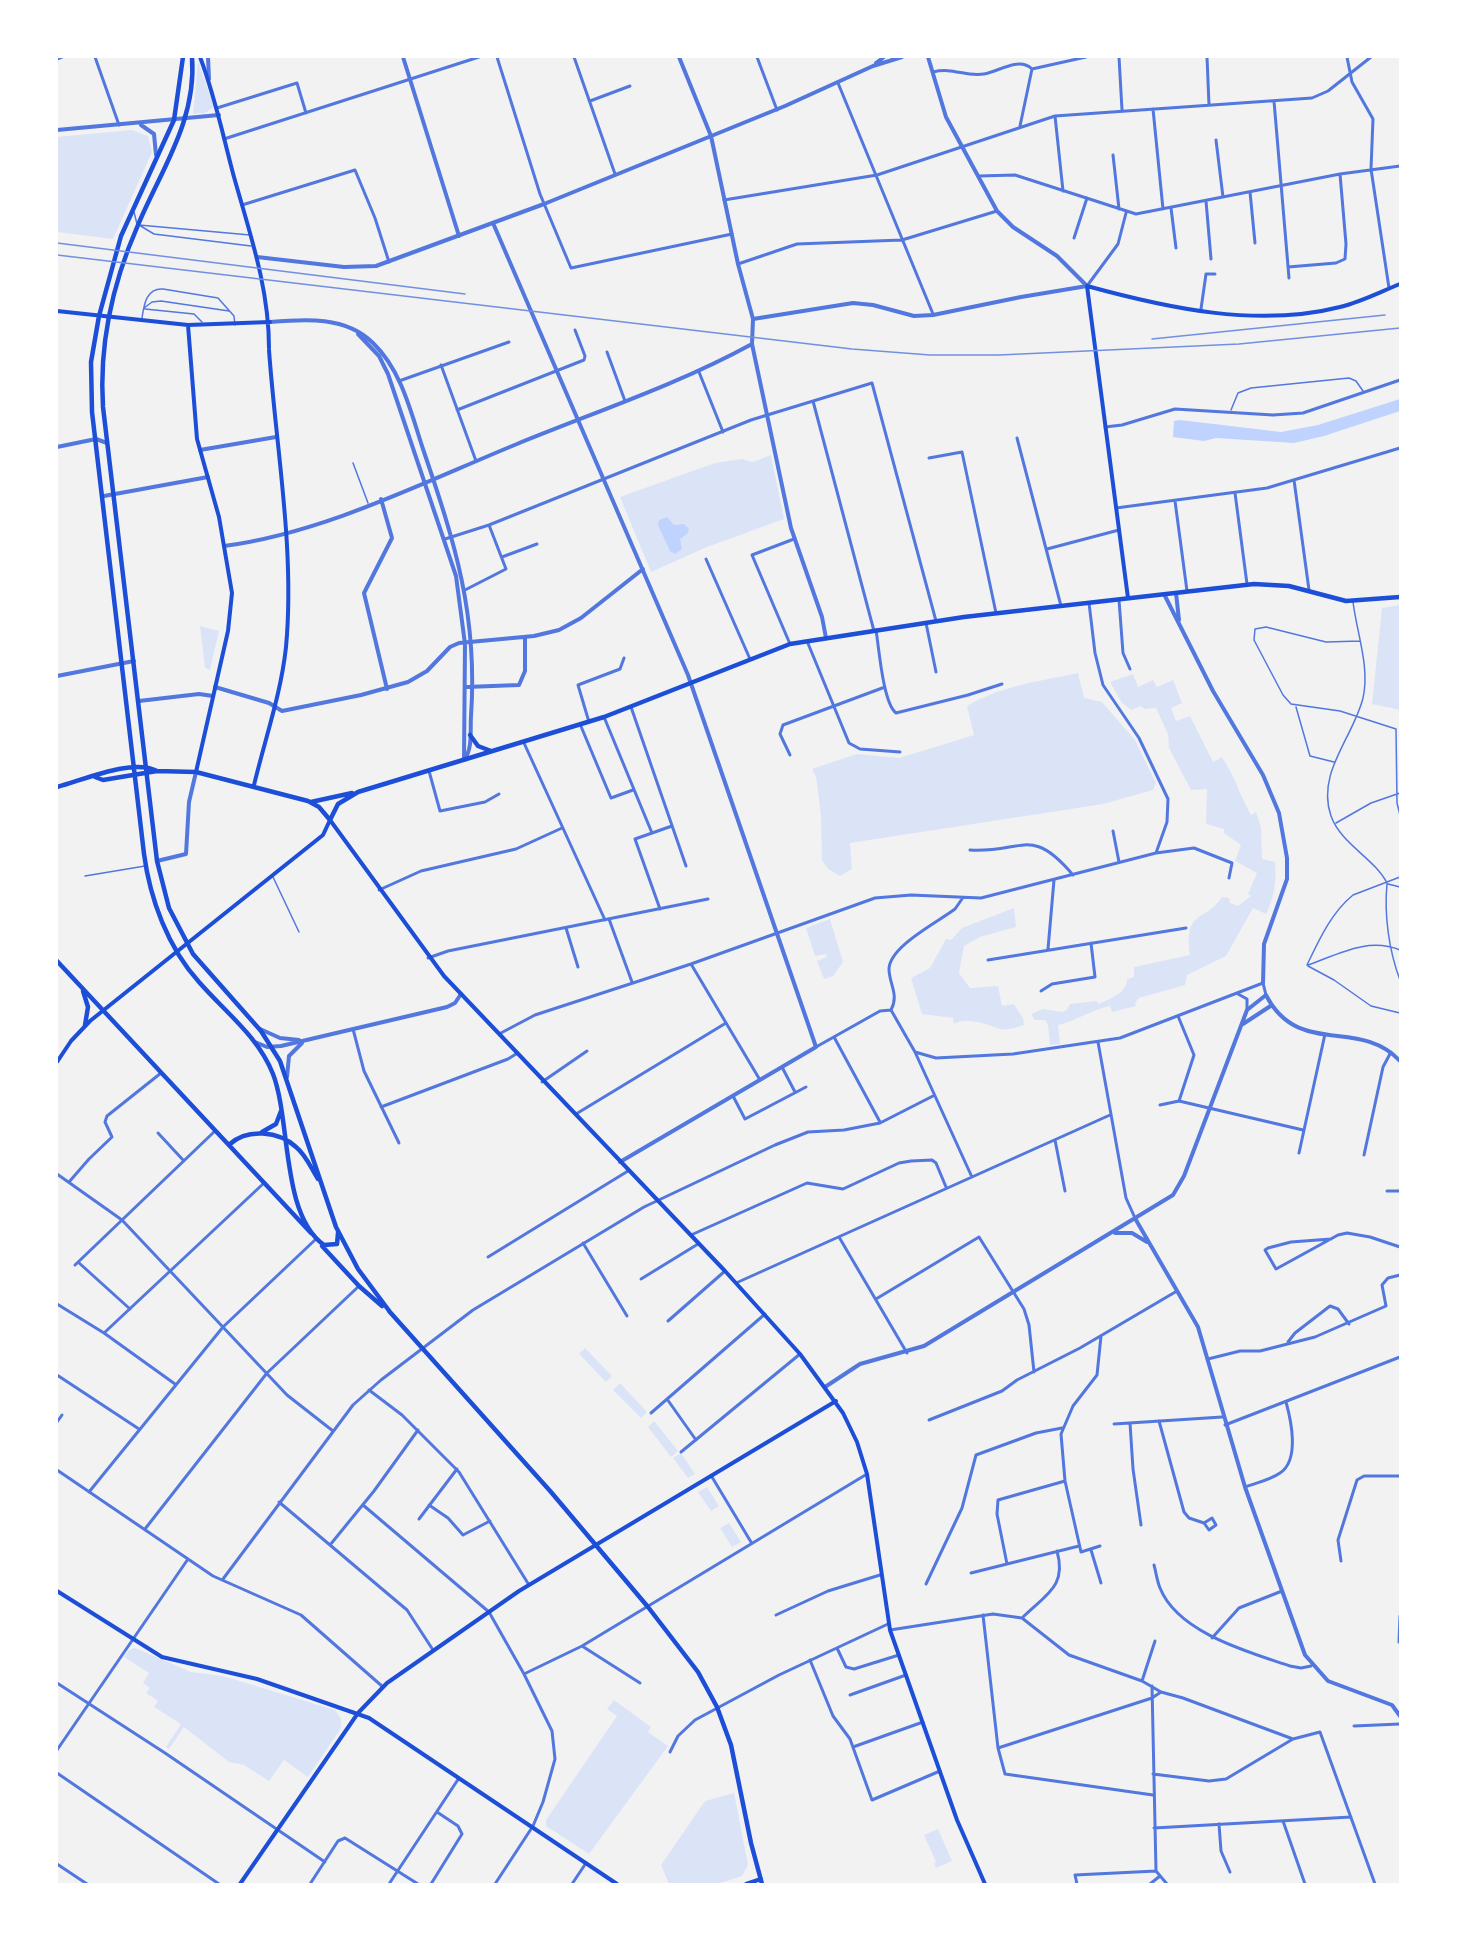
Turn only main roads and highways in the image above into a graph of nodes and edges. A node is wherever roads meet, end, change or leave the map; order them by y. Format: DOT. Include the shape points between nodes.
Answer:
graph roads {
  1 [pos="183,57"];
  2 [pos="192,57"];
  3 [pos="200,57"];
  4 [pos="1400,284"];
  5 [pos="57,311"];
  6 [pos="99,316"];
  7 [pos="109,317"];
  8 [pos="270,322"];
  9 [pos="188,326"];
  10 [pos="1400,597"];
  11 [pos="1128,598"];
  12 [pos="470,735"];
  13 [pos="499,750"];
  14 [pos="147,765"];
  15 [pos="135,767"];
  16 [pos="157,771"];
  17 [pos="196,772"];
  18 [pos="148,773"];
  19 [pos="136,775"];
  20 [pos="95,777"];
  21 [pos="254,785"];
  22 [pos="57,787"];
  23 [pos="358,792"];
  24 [pos="312,802"];
  25 [pos="330,819"];
  26 [pos="187,944"];
  27 [pos="178,952"];
  28 [pos="57,961"];
  29 [pos="83,989"];
  30 [pos="103,1011"];
  31 [pos="85,1025"];
  32 [pos="57,1062"];
  33 [pos="282,1106"];
  34 [pos="261,1133"];
  35 [pos="286,1140"];
  36 [pos="230,1144"];
  37 [pos="321,1185"];
  38 [pos="336,1227"];
  39 [pos="316,1239"];
  40 [pos="390,1312"];
  41 [pos="836,1401"];
  42 [pos="594,1545"];
  43 [pos="57,1591"];
  44 [pos="358,1713"];
  45 [pos="762,1882"];
  46 [pos="240,1884"];
  47 [pos="617,1884"];
  48 [pos="746,1884"];
  49 [pos="986,1884"];
  1 -- 6 [label="main road" via="174,120 117,246"];
  2 -- 7 [label="main road" via="185,119 123,264"];
  3 -- 8 [label="main road" via="256,254"];
  4 -- 11 [label="main road" via="1345,306 1261,316 1201,309 1087,286"];
  5 -- 6 [label="main road"];
  6 -- 7 [label="main road"];
  6 -- 15 [label="main road" via="91,374 96,439"];
  7 -- 9 [label="main road"];
  7 -- 14 [label="main road" via="102,377 107,443"];
  8 -- 9 [label="main road"];
  8 -- 21 [label="main road" via="269,349 286,535 288,624 275,706"];
  9 -- 17 [label="main road" via="200,450 231,586 231,611"];
  10 -- 11 [label="main road" via="1353,602 1274,584"];
  11 -- 13 [label="main road" via="936,621 790,644 604,717"];
  12 -- 13 [label="main road" via="484,750"];
  13 -- 23 [label="main road"];
  14 -- 15 [label="main road"];
  14 -- 16 [label="main road"];
  14 -- 18 [label="main road"];
  15 -- 19 [label="main road"];
  15 -- 20 [label="main road" via="102,772"];
  16 -- 17 [label="main road"];
  16 -- 18 [label="main road"];
  17 -- 21 [label="main road"];
  18 -- 19 [label="main road"];
  18 -- 26 [label="main road" via="157,861 166,901"];
  19 -- 20 [label="main road" via="103,780"];
  19 -- 27 [label="main road" via="146,866 161,916"];
  20 -- 22 [label="main road"];
  21 -- 24 [label="main road"];
  23 -- 24 [label="main road"];
  23 -- 25 [label="main road" via="340,802"];
  24 -- 25 [label="main road"];
  25 -- 26 [label="main road" via="323,835"];
  25 -- 41 [label="main road" via="428,958 765,1314"];
  26 -- 27 [label="main road"];
  26 -- 37 [label="main road" via="272,1048 288,1080"];
  27 -- 30 [label="main road"];
  27 -- 33 [label="main road" via="196,979 255,1041 271,1070"];
  28 -- 29 [label="main road"];
  29 -- 30 [label="main road"];
  29 -- 31 [label="main road" via="88,1007"];
  30 -- 31 [label="main road"];
  30 -- 36 [label="main road"];
  31 -- 32 [label="main road"];
  33 -- 34 [label="main road" via="276,1124"];
  33 -- 35 [label="main road"];
  34 -- 35 [label="main road"];
  34 -- 36 [label="main road" via="246,1135"];
  35 -- 37 [label="main road" via="303,1154"];
  35 -- 39 [label="main road" via="294,1193"];
  36 -- 39 [label="main road"];
  37 -- 38 [label="main road"];
  38 -- 39 [label="main road" via="335,1245 324,1245"];
  38 -- 40 [label="main road" via="358,1269"];
  39 -- 40 [label="main road" via="359,1286"];
  40 -- 42 [label="main road"];
  41 -- 42 [label="main road"];
  41 -- 49 [label="main road" via="855,1436 867,1474 888,1624 957,1820"];
  42 -- 44 [label="main road" via="433,1650 383,1687"];
  42 -- 45 [label="main road" via="695,1667 717,1707 737,1765"];
  43 -- 44 [label="main road" via="167,1659 251,1677"];
  44 -- 46 [label="main road"];
  44 -- 47 [label="main road"];
  45 -- 48 [label="main road"];
}
